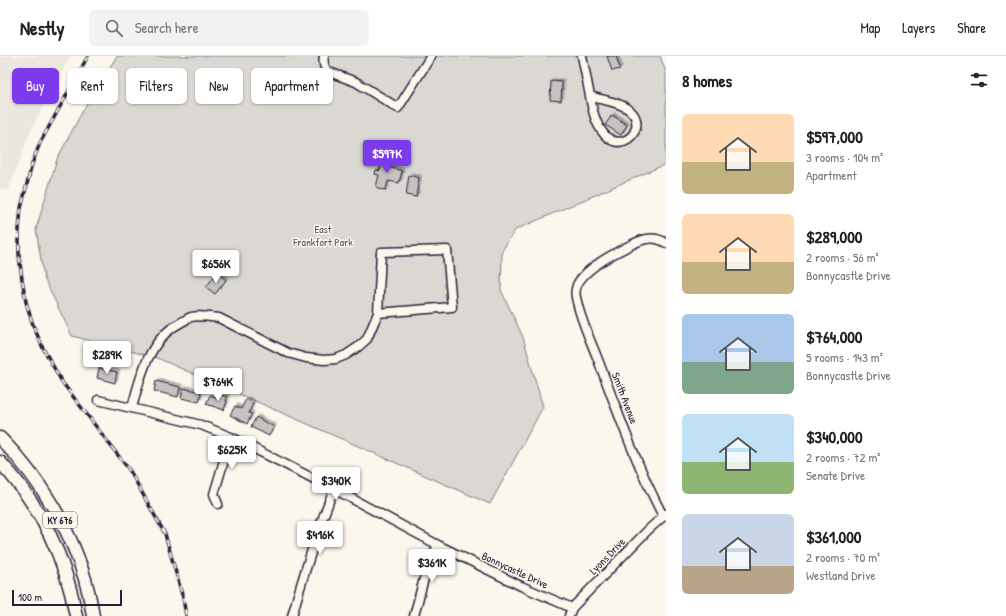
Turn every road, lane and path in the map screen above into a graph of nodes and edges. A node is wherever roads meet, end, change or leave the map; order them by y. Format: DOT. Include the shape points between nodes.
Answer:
graph roads {
  1 [pos="324,56"];
  2 [pos="431,56"];
  3 [pos="582,56"];
  4 [pos="590,96"];
  5 [pos="663,241"];
  6 [pos="378,313"];
  7 [pos="98,400"];
  8 [pos="132,408"];
  9 [pos="231,437"];
  10 [pos="0,438"];
  11 [pos="0,462"];
  12 [pos="334,489"];
  13 [pos="218,504"];
  14 [pos="664,515"];
  15 [pos="438,545"];
  16 [pos="570,612"];
  17 [pos="76,616"];
  18 [pos="93,616"];
  19 [pos="292,616"];
  20 [pos="414,616"];
  1 -- 2 [label="street" via="325,70 356,82 398,108"];
  3 -- 4 [label="street"];
  4 -- 4 [label="street" via="594,115 609,140 621,142 632,137 636,126 634,114 629,109"];
  5 -- 14 [label="street, Smith Avenue" via="648,237 618,251 587,273 577,285 576,295 605,377 653,497"];
  6 -- 6 [label="street" via="381,252 447,250 452,307"];
  6 -- 8 [label="street" via="367,339 358,348 330,360 288,353 219,318 191,317 162,336 148,358"];
  7 -- 8 [label="street, Bonnycastle Drive"];
  8 -- 9 [label="street, Bonnycastle Drive" via="201,425"];
  9 -- 12 [label="street, Bonnycastle Drive"];
  9 -- 13 [label="street" via="214,494"];
  10 -- 18 [label="main road, KY 676" via="31,473 60,519 80,564"];
  11 -- 17 [label="main road, KY 676" via="19,484 44,522 62,564"];
  12 -- 15 [label="street, Bonnycastle Drive"];
  12 -- 19 [label="street" via="308,558"];
  14 -- 16 [label="street, Lyons Drive"];
  15 -- 16 [label="street, Bonnycastle Drive"];
  15 -- 20 [label="street" via="426,571"];
}
